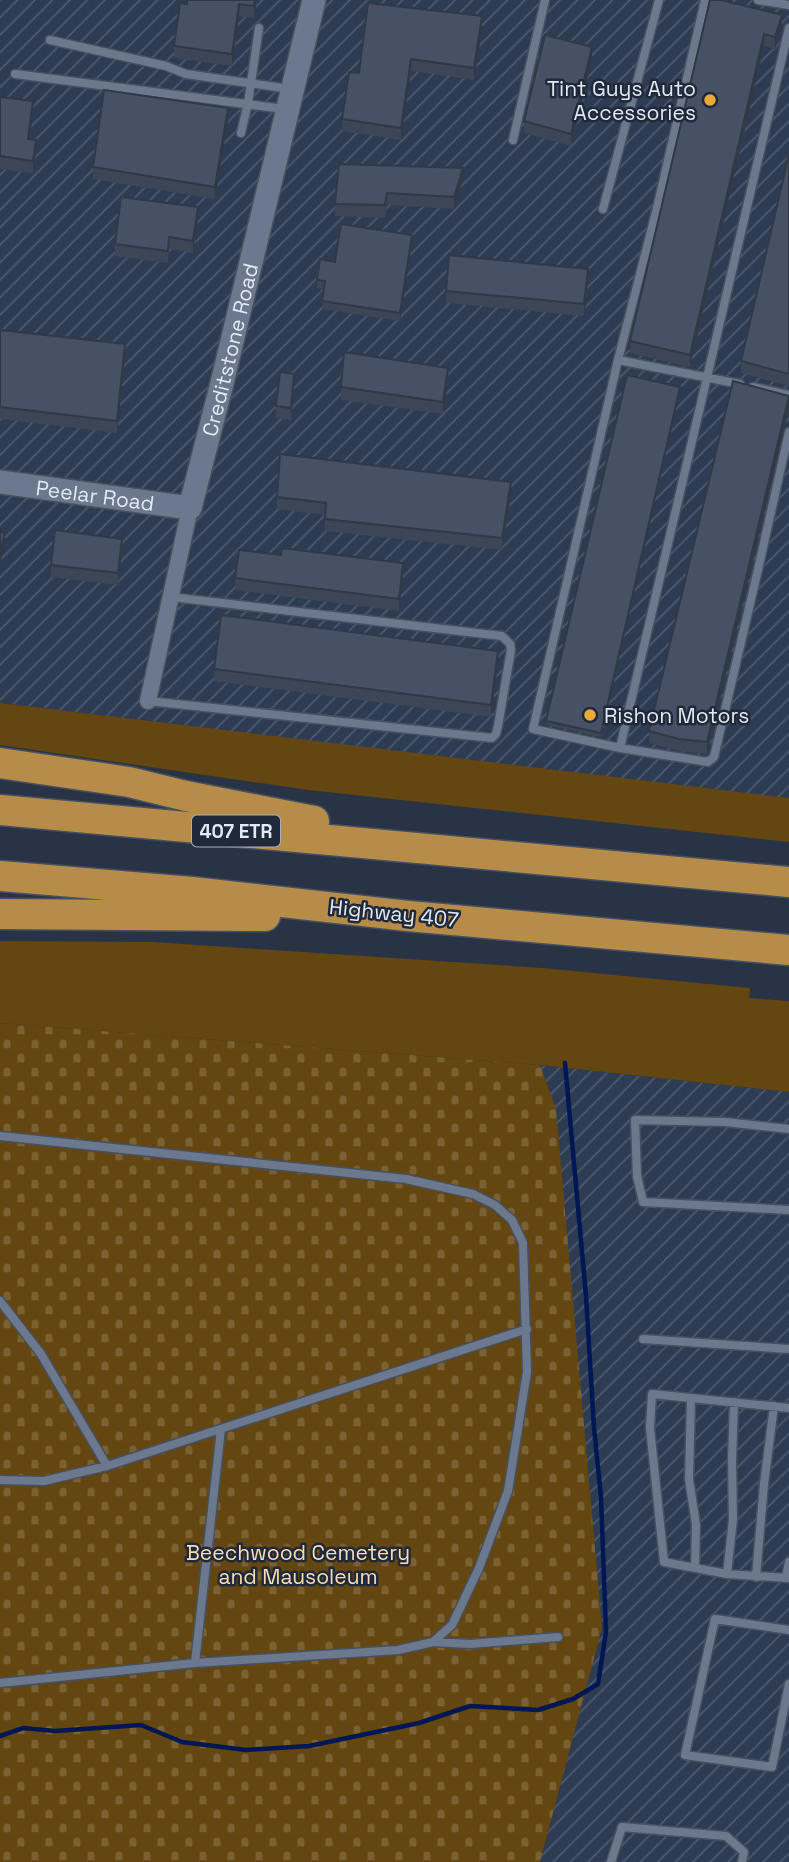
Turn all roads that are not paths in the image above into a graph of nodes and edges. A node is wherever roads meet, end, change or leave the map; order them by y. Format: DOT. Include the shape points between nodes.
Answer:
graph roads {
  1 [pos="314,0"];
  2 [pos="545,0"];
  3 [pos="659,0"];
  4 [pos="705,0"];
  5 [pos="758,0"];
  6 [pos="789,5"];
  7 [pos="789,28"];
  8 [pos="260,29"];
  9 [pos="50,40"];
  10 [pos="15,74"];
  11 [pos="251,83"];
  12 [pos="289,99"];
  13 [pos="248,103"];
  14 [pos="241,133"];
  15 [pos="513,140"];
  16 [pos="603,209"];
  17 [pos="618,360"];
  18 [pos="707,377"];
  19 [pos="789,395"];
  20 [pos="789,432"];
  21 [pos="0,482"];
  22 [pos="190,508"];
  23 [pos="171,597"];
  24 [pos="148,701"];
  25 [pos="620,748"];
  26 [pos="0,763"];
  27 [pos="0,810"];
  28 [pos="472,853"];
  29 [pos="0,876"];
  30 [pos="789,883"];
  31 [pos="0,914"];
  32 [pos="408,916"];
  33 [pos="789,950"];
  34 [pos="789,1129"];
  35 [pos="0,1136"];
  36 [pos="789,1210"];
  37 [pos="0,1301"];
  38 [pos="527,1329"];
  39 [pos="643,1339"];
  40 [pos="789,1349"];
  41 [pos="691,1398"];
  42 [pos="734,1402"];
  43 [pos="774,1406"];
  44 [pos="789,1408"];
  45 [pos="220,1429"];
  46 [pos="107,1466"];
  47 [pos="0,1480"];
  48 [pos="789,1562"];
  49 [pos="695,1567"];
  50 [pos="727,1574"];
  51 [pos="756,1577"];
  52 [pos="787,1578"];
  53 [pos="789,1630"];
  54 [pos="558,1637"];
  55 [pos="433,1642"];
  56 [pos="195,1663"];
  57 [pos="0,1683"];
  58 [pos="789,1684"];
  59 [pos="611,1862"];
  60 [pos="742,1862"];
  1 -- 12 [label="street, Creditstone Road"];
  2 -- 15 [label="lane"];
  3 -- 16 [label="lane"];
  4 -- 17 [label="lane"];
  5 -- 6 [label="lane"];
  7 -- 18 [label="lane"];
  8 -- 11 [label="lane"];
  9 -- 11 [label="lane" via="186,74"];
  10 -- 13 [label="lane"];
  11 -- 12 [label="lane"];
  11 -- 13 [label="lane"];
  12 -- 13 [label="lane"];
  12 -- 22 [label="street, Creditstone Road"];
  13 -- 14 [label="lane"];
  17 -- 18 [label="lane"];
  17 -- 25 [label="lane" via="533,729"];
  18 -- 19 [label="lane"];
  18 -- 25 [label="lane"];
  20 -- 25 [label="lane" via="714,757 708,762"];
  21 -- 22 [label="street, Peelar Road"];
  22 -- 23 [label="street, Creditstone Road"];
  23 -- 24 [label="street, Creditstone Road"];
  23 -- 24 [label="lane" via="502,636 510,650 498,726 492,738 486,738"];
  26 -- 28 [label="highway" via="129,782"];
  27 -- 28 [label="highway, 407 ETR"];
  28 -- 30 [label="highway, 407 ETR"];
  29 -- 32 [label="highway, Highway 407" via="192,891"];
  31 -- 32 [label="highway"];
  32 -- 33 [label="highway, Highway 407"];
  34 -- 36 [label="lane" via="635,1120 636,1175 643,1202"];
  35 -- 38 [label="lane" via="406,1179 473,1194 512,1220 523,1243"];
  37 -- 46 [label="lane" via="41,1354"];
  38 -- 45 [label="lane"];
  38 -- 55 [label="lane" via="527,1372 508,1491 452,1625"];
  39 -- 40 [label="lane"];
  41 -- 42 [label="lane"];
  41 -- 49 [label="lane" via="689,1479 696,1525"];
  41 -- 49 [label="lane" via="652,1394 650,1428 664,1562"];
  42 -- 43 [label="lane"];
  42 -- 50 [label="lane" via="733,1519"];
  43 -- 44 [label="lane"];
  43 -- 51 [label="lane"];
  45 -- 46 [label="lane"];
  45 -- 56 [label="lane"];
  46 -- 47 [label="lane" via="44,1480"];
  48 -- 52 [label="lane"];
  49 -- 50 [label="lane"];
  50 -- 51 [label="lane"];
  51 -- 52 [label="lane"];
  53 -- 58 [label="lane" via="715,1619 685,1755 772,1768"];
  54 -- 55 [label="lane"];
  55 -- 56 [label="lane" via="398,1650"];
  56 -- 57 [label="lane"];
  59 -- 60 [label="lane" via="622,1827 726,1836 744,1852"];
}
